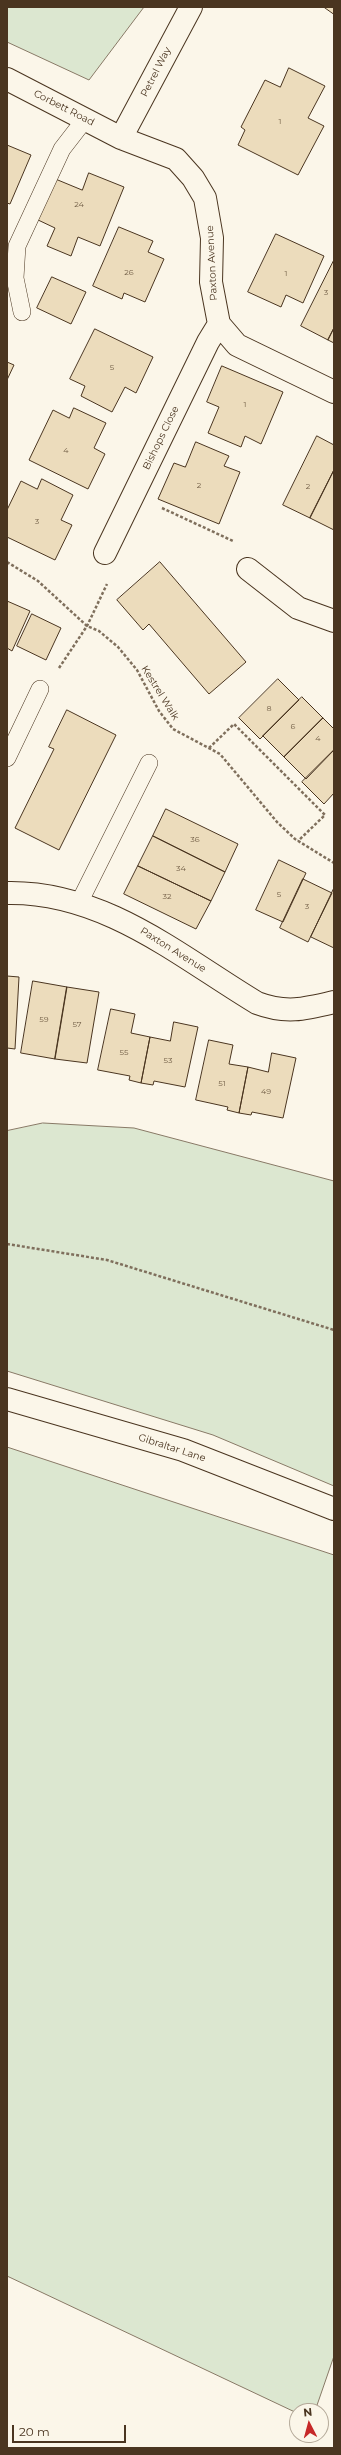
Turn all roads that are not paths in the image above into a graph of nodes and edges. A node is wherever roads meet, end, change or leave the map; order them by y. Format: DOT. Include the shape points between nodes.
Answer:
graph roads {
  1 [pos="191,7"];
  2 [pos="7,79"];
  3 [pos="86,118"];
  4 [pos="121,138"];
  5 [pos="22,312"];
  6 [pos="219,324"];
  7 [pos="334,392"];
  8 [pos="105,553"];
  9 [pos="248,569"];
  10 [pos="334,621"];
  11 [pos="40,689"];
  12 [pos="7,758"];
  13 [pos="149,763"];
  14 [pos="7,893"];
  15 [pos="79,903"];
  16 [pos="334,1002"];
  17 [pos="7,1398"];
  18 [pos="334,1509"];
  1 -- 4 [label="street, Petrel Way"];
  2 -- 3 [label="street, Corbett Road"];
  3 -- 4 [label="street, Corbett Road"];
  3 -- 5 [label="lane" via="62,149 17,246 15,278"];
  4 -- 6 [label="street, Paxton Avenue" via="176,159 194,178 205,198 212,238 211,282"];
  6 -- 7 [label="street, Paxton Avenue" via="237,345"];
  6 -- 8 [label="street, Bishops Close"];
  9 -- 10 [label="street" via="298,608"];
  11 -- 12 [label="lane"];
  13 -- 15 [label="lane"];
  14 -- 15 [label="street, Paxton Avenue" via="28,892"];
  15 -- 16 [label="street, Paxton Avenue" via="130,923 257,1003 276,1010 298,1009"];
  17 -- 18 [label="street, Gibraltar Lane" via="183,1450"];
}
